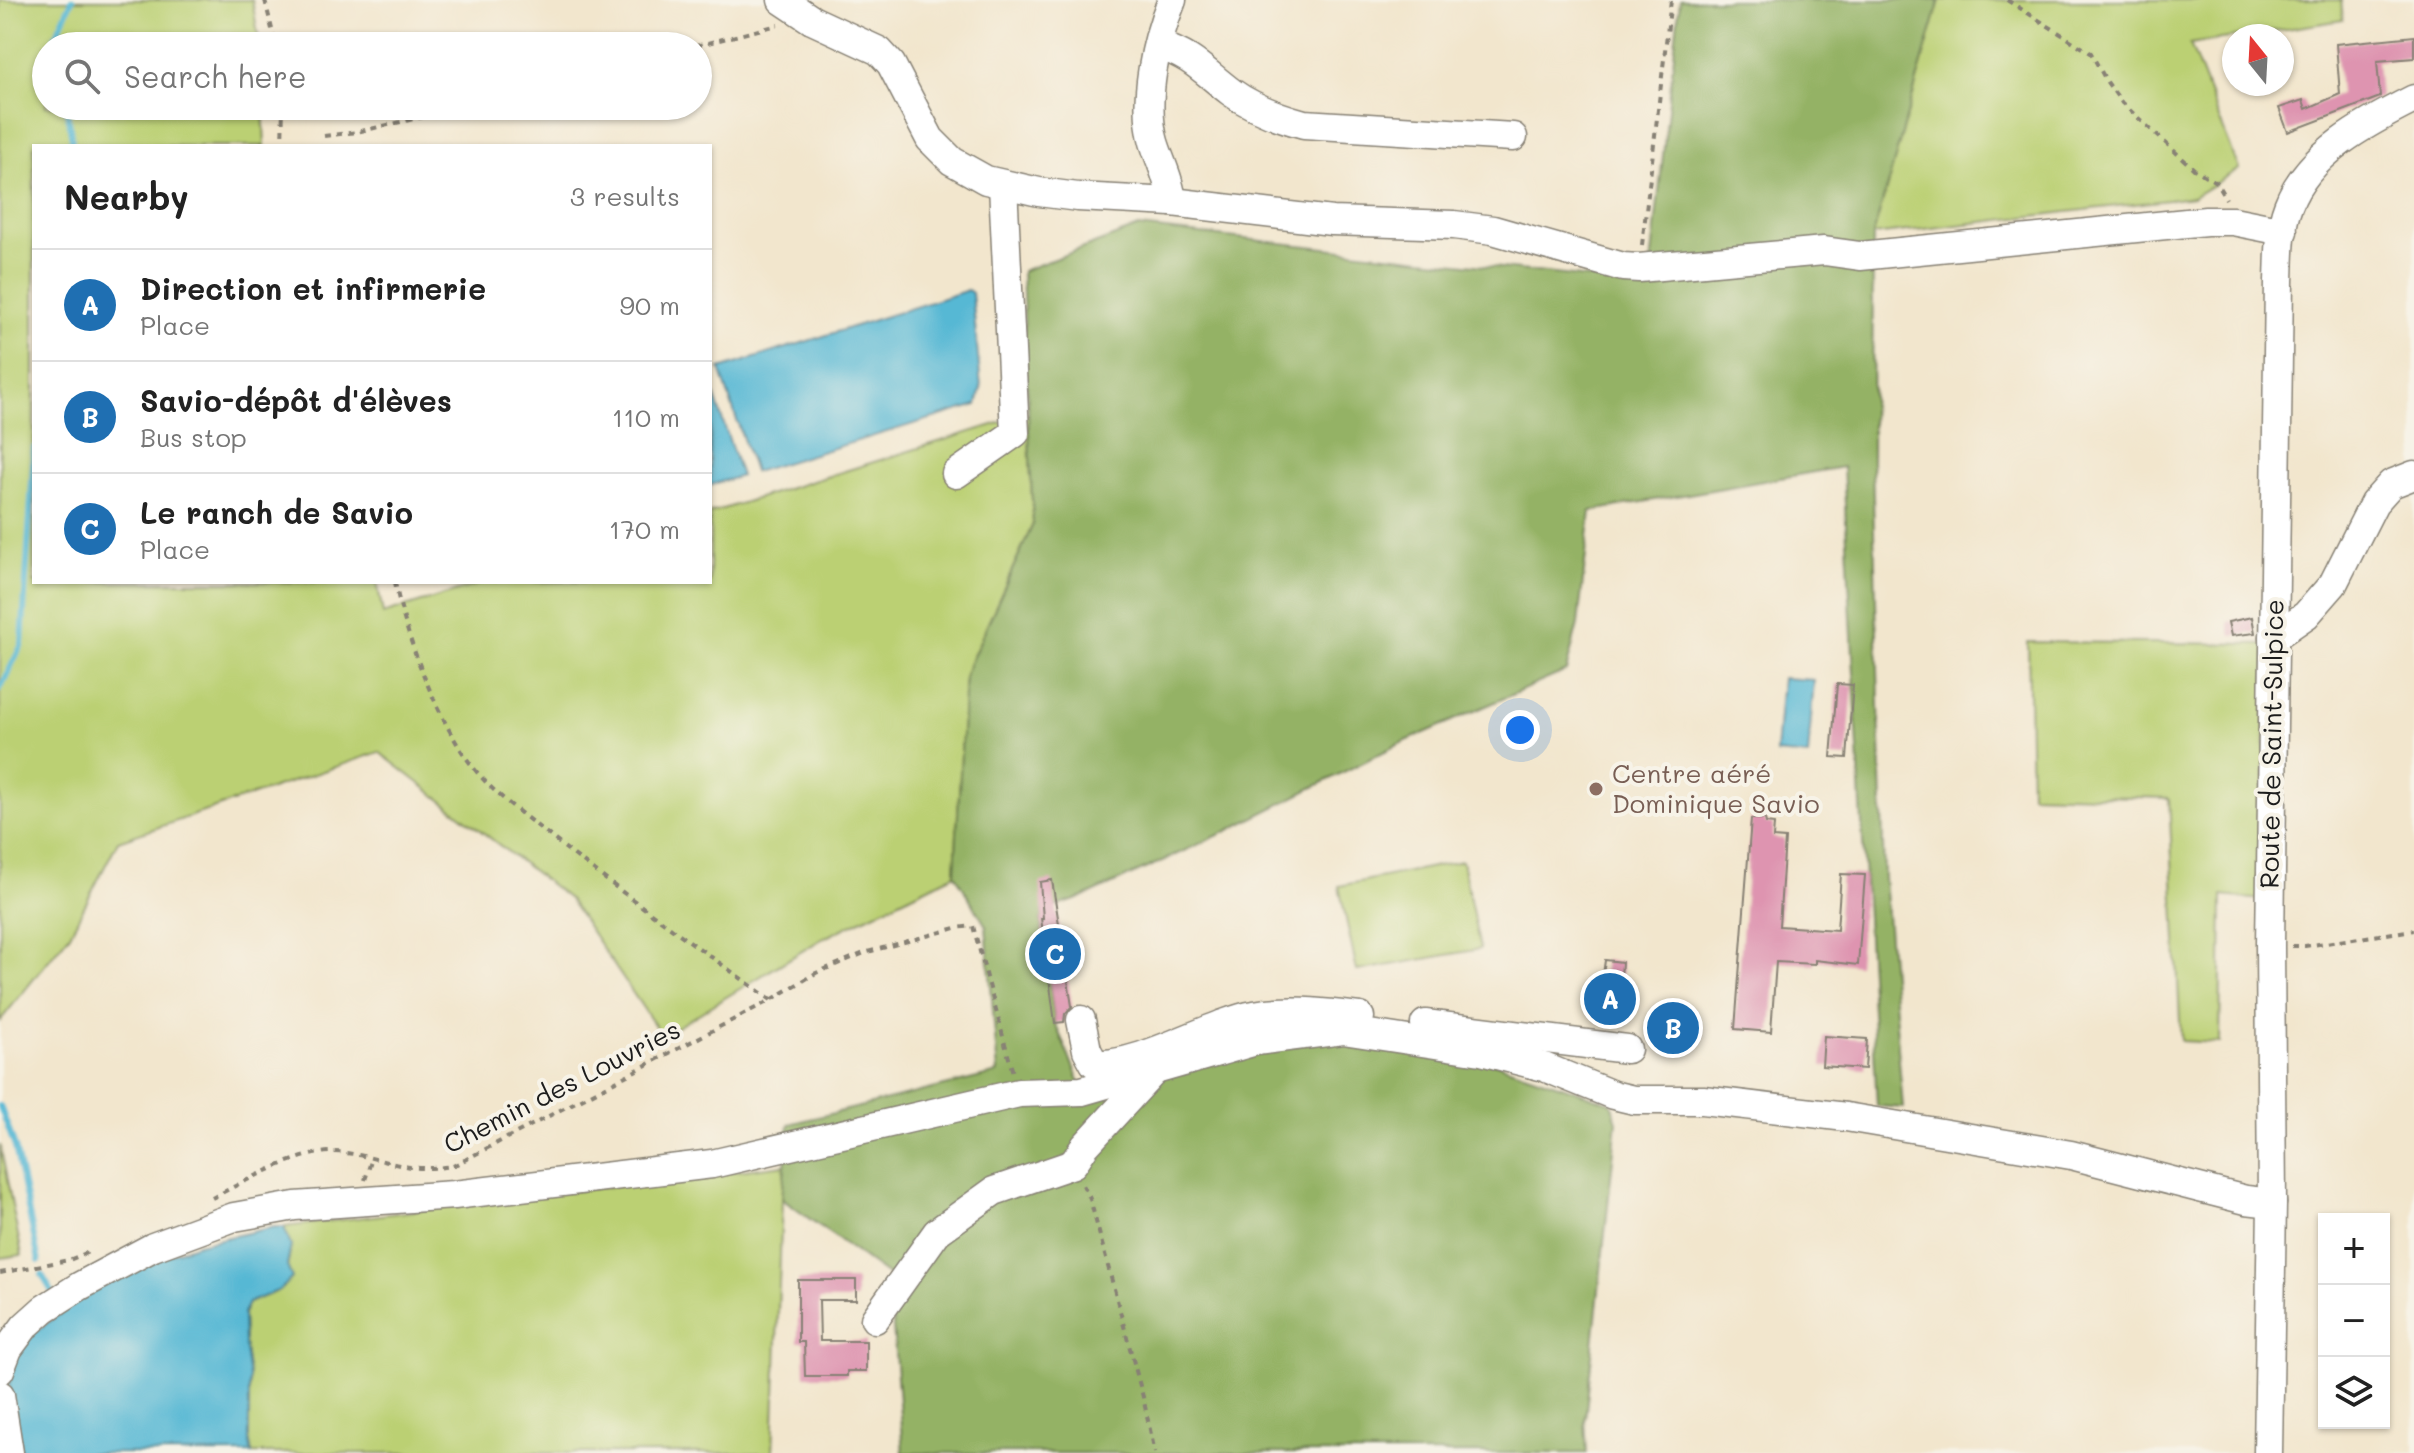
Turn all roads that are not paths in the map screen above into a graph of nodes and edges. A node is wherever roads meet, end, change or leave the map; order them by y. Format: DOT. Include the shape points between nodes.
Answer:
graph roads {
  1 [pos="782,0"];
  2 [pos="1172,0"];
  3 [pos="1158,45"];
  4 [pos="2414,99"];
  5 [pos="1513,137"];
  6 [pos="1003,185"];
  7 [pos="1172,202"];
  8 [pos="2283,231"];
  9 [pos="956,474"];
  10 [pos="2414,475"];
  11 [pos="2274,637"];
  12 [pos="1081,1020"];
  13 [pos="1627,1049"];
  14 [pos="1156,1070"];
  15 [pos="2272,1203"];
  16 [pos="875,1319"];
  17 [pos="0,1370"];
  18 [pos="0,1395"];
  19 [pos="9,1453"];
  20 [pos="2268,1453"];
  1 -- 6 [label="street" via="879,51 942,152 973,174"];
  2 -- 3 [label="street"];
  3 -- 5 [label="street" via="1181,52 1231,92 1290,121"];
  3 -- 7 [label="street" via="1150,117"];
  4 -- 8 [label="street, Route de Saint-Sulpice" via="2367,125 2305,174 2287,208"];
  6 -- 7 [label="street" via="1078,197"];
  6 -- 9 [label="street" via="1015,433"];
  7 -- 8 [label="street" via="1332,221 1493,230 1639,268 1824,251 1860,256 2206,221"];
  8 -- 11 [label="street, Route de Saint-Sulpice"];
  10 -- 11 [label="street" via="2391,484 2374,503 2333,584 2306,615"];
  11 -- 15 [label="street, Route de Saint-Sulpice"];
  12 -- 13 [label="street" via="1087,1050 1094,1063 1104,1065 1253,1015 1307,1011"];
  14 -- 15 [label="street" via="1256,1041 1343,1030 1481,1051 1634,1100 1703,1100 1846,1117 2071,1155"];
  14 -- 16 [label="street" via="1073,1164 994,1191 937,1232"];
  14 -- 17 [label="street" via="1082,1091 1019,1093 712,1164 454,1195 295,1206 234,1217 153,1247 44,1309 8,1349"];
  15 -- 20 [label="street, Route de Saint-Sulpice"];
  18 -- 19 [label="street"];
}
